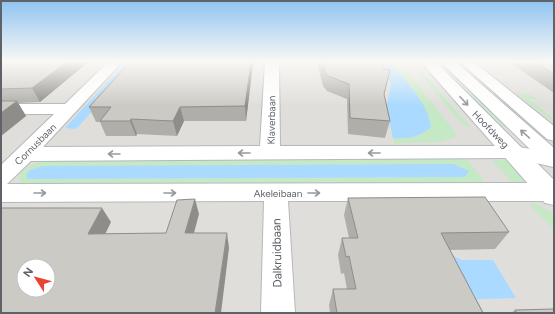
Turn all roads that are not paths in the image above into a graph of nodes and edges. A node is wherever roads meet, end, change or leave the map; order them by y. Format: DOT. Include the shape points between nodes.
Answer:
graph roads {
  1 [pos="101,77"];
  2 [pos="272,77"];
  3 [pos="442,77"];
  4 [pos="464,77"];
  5 [pos="484,77"];
  6 [pos="1,109"];
  7 [pos="69,109"];
  8 [pos="554,135"];
  9 [pos="513,152"];
  10 [pos="270,153"];
  11 [pos="25,154"];
  12 [pos="554,160"];
  13 [pos="1,178"];
  14 [pos="1,193"];
  15 [pos="276,193"];
  16 [pos="553,194"];
  17 [pos="278,313"];
  1 -- 7 [label="street, Cornusbaan"];
  2 -- 10 [label="street, Klaverbaan"];
  3 -- 9 [label="main road, Hoofdweg, one-way"];
  12 -- 4 [label="main road, Hoofdweg, one-way"];
  5 -- 8 [label="street"];
  6 -- 7 [label="street, Cornusbaan"];
  7 -- 11 [label="street, Cornusbaan"];
  9 -- 10 [label="street, one-way"];
  9 -- 12 [label="street"];
  9 -- 16 [label="main road, Hoofdweg"];
  10 -- 11 [label="street, one-way"];
  11 -- 13 [label="street, Cornusbaan"];
  14 -- 15 [label="street, Akeleibaan, one-way"];
  15 -- 16 [label="street, Akeleibaan, one-way"];
  15 -- 17 [label="street, Dalkruidbaan"];
}
